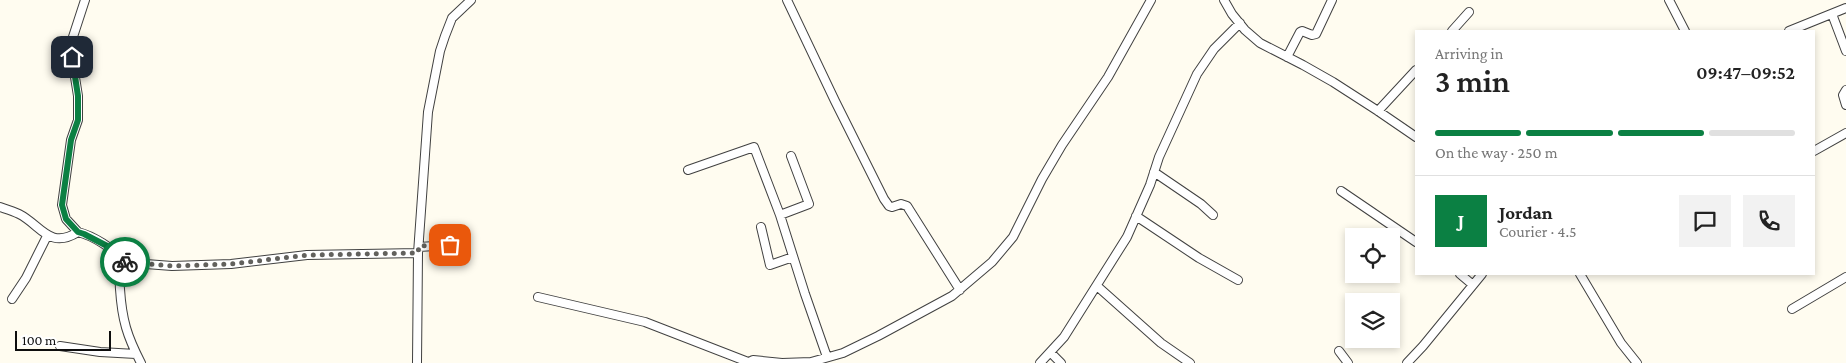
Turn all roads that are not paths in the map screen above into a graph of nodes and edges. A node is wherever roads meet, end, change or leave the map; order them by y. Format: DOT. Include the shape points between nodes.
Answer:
graph roads {
  1 [pos="85,0"];
  2 [pos="471,0"];
  3 [pos="787,0"];
  4 [pos="1151,0"];
  5 [pos="1224,0"];
  6 [pos="1332,0"];
  7 [pos="1669,0"];
  8 [pos="1846,8"];
  9 [pos="1469,12"];
  10 [pos="1832,14"];
  11 [pos="1240,23"];
  12 [pos="1453,30"];
  13 [pos="1684,30"];
  14 [pos="1792,30"];
  15 [pos="1846,52"];
  16 [pos="1287,56"];
  17 [pos="1415,71"];
  18 [pos="1846,90"];
  19 [pos="1846,105"];
  20 [pos="1378,111"];
  21 [pos="1846,133"];
  22 [pos="1415,136"];
  23 [pos="1815,150"];
  24 [pos="791,156"];
  25 [pos="688,170"];
  26 [pos="1154,172"];
  27 [pos="1341,190"];
  28 [pos="0,207"];
  29 [pos="780,214"];
  30 [pos="1213,215"];
  31 [pos="1136,216"];
  32 [pos="761,227"];
  33 [pos="78,232"];
  34 [pos="48,236"];
  35 [pos="1415,241"];
  36 [pos="418,250"];
  37 [pos="452,256"];
  38 [pos="793,257"];
  39 [pos="120,262"];
  40 [pos="1461,275"];
  41 [pos="1481,275"];
  42 [pos="1581,275"];
  43 [pos="1846,276"];
  44 [pos="1238,280"];
  45 [pos="1473,285"];
  46 [pos="1097,286"];
  47 [pos="960,290"];
  48 [pos="538,297"];
  49 [pos="12,299"];
  50 [pos="1792,309"];
  51 [pos="60,346"];
  52 [pos="1339,351"];
  53 [pos="1051,353"];
  54 [pos="136,354"];
  55 [pos="827,358"];
  56 [pos="141,363"];
  57 [pos="417,363"];
  58 [pos="747,363"];
  59 [pos="1040,363"];
  60 [pos="1061,363"];
  61 [pos="1190,363"];
  62 [pos="1348,363"];
  63 [pos="1407,363"];
  64 [pos="1637,363"];
  1 -- 33 [label="street" via="70,46 78,96 78,120 71,140 62,205 66,219"];
  2 -- 36 [label="street" via="452,18 440,51 428,112"];
  3 -- 47 [label="street" via="884,199 892,207 907,206"];
  4 -- 47 [label="street" via="1108,77 1042,179 1013,237 992,262"];
  5 -- 11 [label="street"];
  6 -- 16 [label="street" via="1316,34 1300,32"];
  7 -- 13 [label="street"];
  8 -- 10 [label="street"];
  9 -- 12 [label="street"];
  10 -- 14 [label="street"];
  10 -- 15 [label="street"];
  11 -- 16 [label="street" via="1260,43"];
  11 -- 26 [label="street" via="1214,49 1197,74"];
  16 -- 20 [label="street"];
  17 -- 20 [label="street"];
  18 -- 19 [label="street" via="1842,94"];
  20 -- 22 [label="street"];
  21 -- 23 [label="street"];
  24 -- 29 [label="street" via="809,204"];
  25 -- 29 [label="street" via="754,147"];
  26 -- 30 [label="street"];
  26 -- 31 [label="street"];
  27 -- 35 [label="street"];
  28 -- 34 [label="street" via="19,214"];
  29 -- 38 [label="street"];
  31 -- 44 [label="street"];
  31 -- 46 [label="street"];
  32 -- 38 [label="street" via="770,265"];
  33 -- 34 [label="street" via="69,238"];
  33 -- 39 [label="street" via="111,248"];
  34 -- 49 [label="street"];
  36 -- 37 [label="street" via="450,245"];
  36 -- 39 [label="street" via="308,255 231,264 172,266"];
  36 -- 57 [label="street"];
  38 -- 55 [label="street"];
  39 -- 54 [label="street" via="125,328"];
  40 -- 45 [label="street"];
  41 -- 45 [label="street"];
  42 -- 64 [label="street" via="1621,343"];
  43 -- 50 [label="street"];
  45 -- 63 [label="street"];
  46 -- 53 [label="street"];
  46 -- 61 [label="street"];
  47 -- 55 [label="street" via="878,336"];
  48 -- 58 [label="street" via="645,322"];
  51 -- 54 [label="street"];
  52 -- 62 [label="street"];
  53 -- 59 [label="street"];
  53 -- 60 [label="street"];
  54 -- 56 [label="street"];
  55 -- 58 [label="street" via="812,362 752,360"];
}
